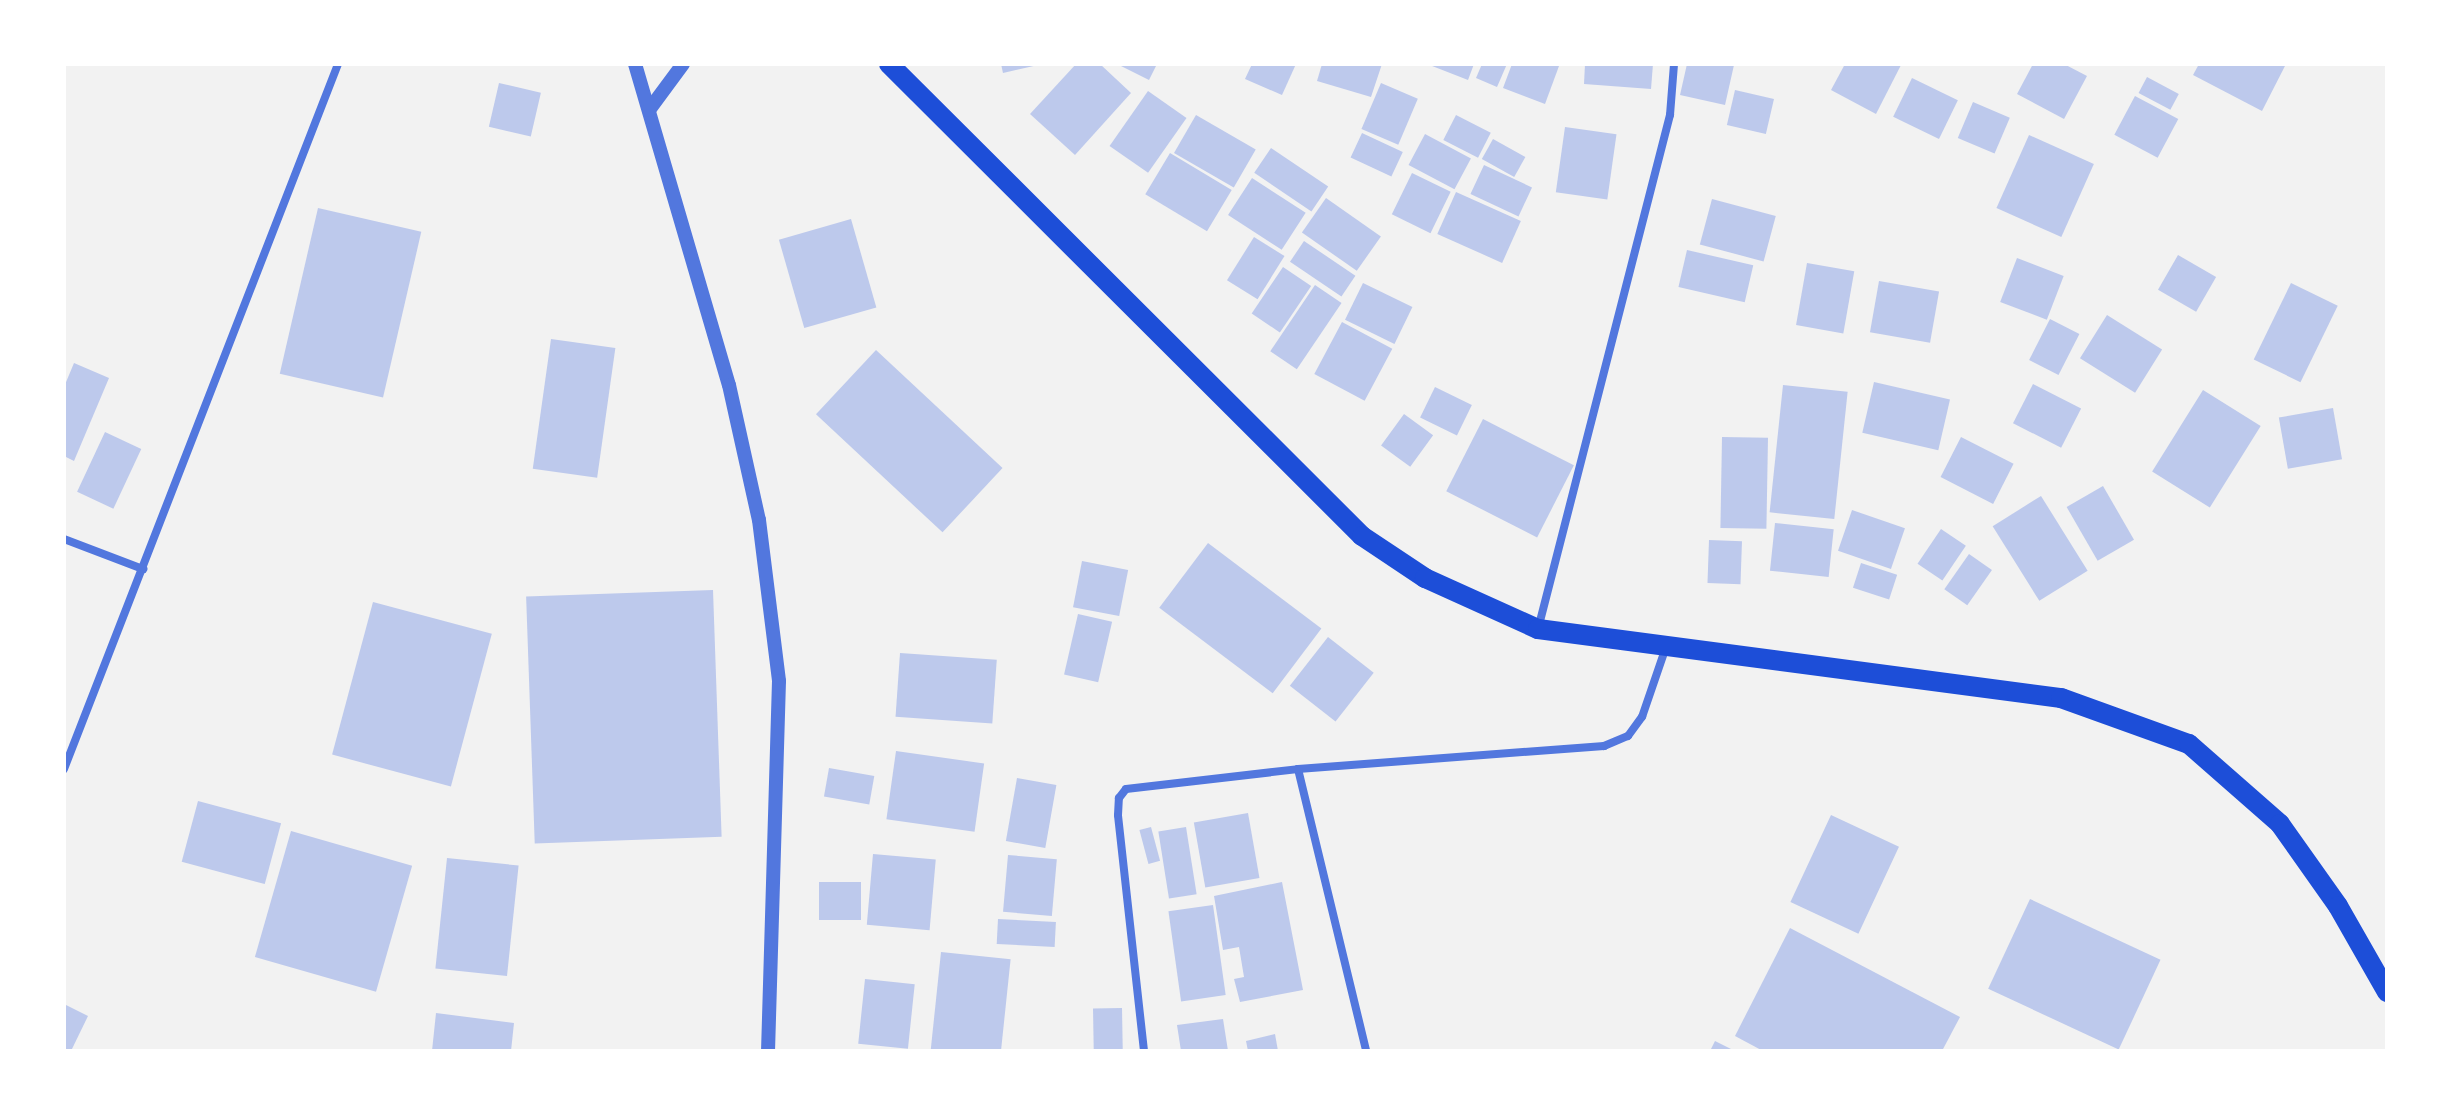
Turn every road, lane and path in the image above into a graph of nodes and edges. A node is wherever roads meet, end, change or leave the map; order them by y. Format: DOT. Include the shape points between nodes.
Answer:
graph roads {
  1 [pos="338,64"];
  2 [pos="635,64"];
  3 [pos="683,64"];
  4 [pos="889,64"];
  5 [pos="1674,64"];
  6 [pos="649,110"];
  7 [pos="64,539"];
  8 [pos="143,569"];
  9 [pos="1538,629"];
  10 [pos="1666,647"];
  11 [pos="64,769"];
  12 [pos="1298,769"];
  13 [pos="2387,992"];
  14 [pos="768,1051"];
  15 [pos="1144,1051"];
  16 [pos="1366,1051"];
  1 -- 8 [label="street"];
  2 -- 6 [label="street"];
  3 -- 6 [label="street"];
  4 -- 9 [label="main road" via="1362,536 1425,578"];
  5 -- 9 [label="street" via="1670,115"];
  6 -- 14 [label="street" via="729,385 759,520 776,652"];
  7 -- 8 [label="street"];
  8 -- 11 [label="street"];
  9 -- 10 [label="main road"];
  10 -- 12 [label="street" via="1642,717 1628,736 1604,746"];
  10 -- 13 [label="main road" via="2061,698 2189,744 2280,824 2338,906"];
  12 -- 15 [label="street" via="1126,789 1119,798"];
  12 -- 16 [label="street"];
}
